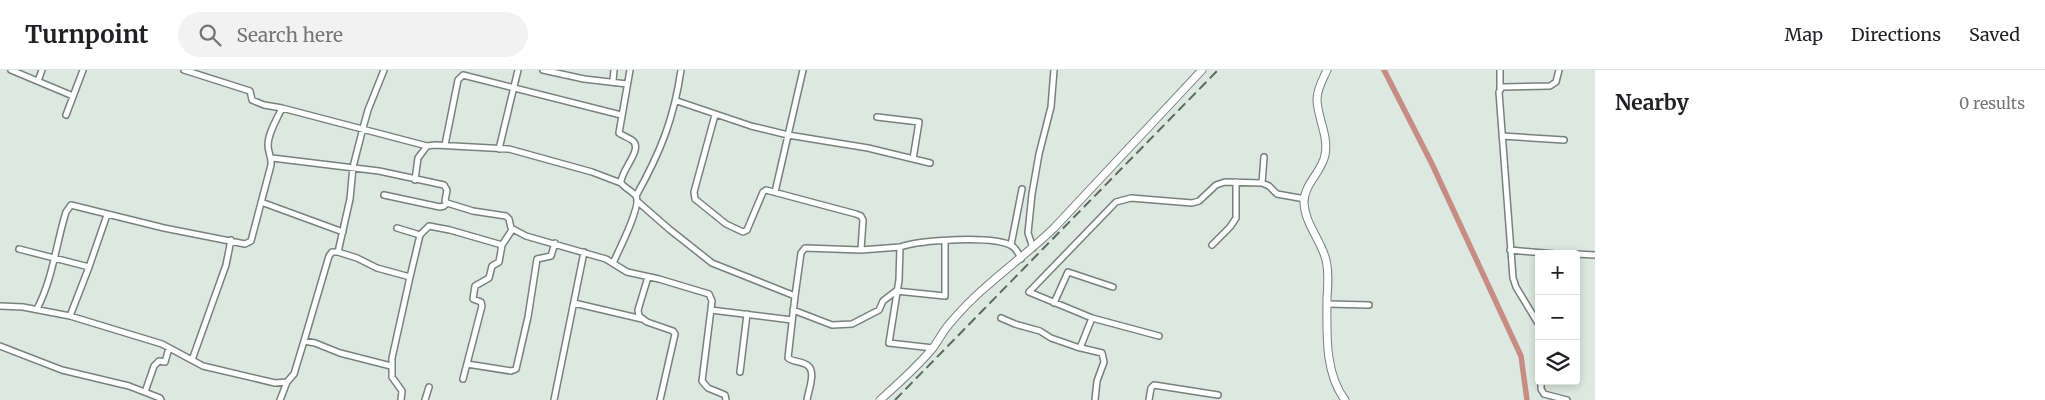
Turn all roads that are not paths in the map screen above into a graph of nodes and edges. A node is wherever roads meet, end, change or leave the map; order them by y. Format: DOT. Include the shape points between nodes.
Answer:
graph roads {
  1 [pos="12,70"];
  2 [pos="42,70"];
  3 [pos="83,70"];
  4 [pos="184,70"];
  5 [pos="384,70"];
  6 [pos="518,70"];
  7 [pos="543,70"];
  8 [pos="614,70"];
  9 [pos="630,70"];
  10 [pos="681,70"];
  11 [pos="803,70"];
  12 [pos="1054,70"];
  13 [pos="1202,70"];
  14 [pos="1327,70"];
  15 [pos="1500,70"];
  16 [pos="1558,70"];
  17 [pos="38,80"];
  18 [pos="613,81"];
  19 [pos="627,84"];
  20 [pos="513,88"];
  21 [pos="1500,89"];
  22 [pos="74,96"];
  23 [pos="677,101"];
  24 [pos="282,108"];
  25 [pos="66,115"];
  26 [pos="621,115"];
  27 [pos="715,115"];
  28 [pos="877,117"];
  29 [pos="362,128"];
  30 [pos="788,135"];
  31 [pos="1502,136"];
  32 [pos="1564,140"];
  33 [pos="445,145"];
  34 [pos="427,146"];
  35 [pos="498,149"];
  36 [pos="1264,157"];
  37 [pos="272,158"];
  38 [pos="914,159"];
  39 [pos="930,163"];
  40 [pos="353,167"];
  41 [pos="415,180"];
  42 [pos="1236,182"];
  43 [pos="621,183"];
  44 [pos="1262,183"];
  45 [pos="1022,189"];
  46 [pos="775,192"];
  47 [pos="384,195"];
  48 [pos="636,199"];
  49 [pos="1305,199"];
  50 [pos="260,202"];
  51 [pos="447,203"];
  52 [pos="107,215"];
  53 [pos="397,228"];
  54 [pos="512,230"];
  55 [pos="342,232"];
  56 [pos="420,235"];
  57 [pos="231,240"];
  58 [pos="945,242"];
  59 [pos="555,243"];
  60 [pos="502,245"];
  61 [pos="1011,245"];
  62 [pos="1212,245"];
  63 [pos="900,247"];
  64 [pos="1033,248"];
  65 [pos="19,249"];
  66 [pos="861,250"];
  67 [pos="1510,250"];
  68 [pos="338,252"];
  69 [pos="584,252"];
  70 [pos="1535,252"];
  71 [pos="1580,254"];
  72 [pos="1595,255"];
  73 [pos="55,259"];
  74 [pos="1021,259"];
  75 [pos="613,263"];
  76 [pos="90,268"];
  77 [pos="410,277"];
  78 [pos="648,277"];
  79 [pos="1113,287"];
  80 [pos="896,291"];
  81 [pos="795,296"];
  82 [pos="574,303"];
  83 [pos="1054,303"];
  84 [pos="1327,304"];
  85 [pos="1369,305"];
  86 [pos="0,306"];
  87 [pos="37,309"];
  88 [pos="711,310"];
  89 [pos="793,310"];
  90 [pos="747,314"];
  91 [pos="70,316"];
  92 [pos="1001,318"];
  93 [pos="1092,318"];
  94 [pos="1535,318"];
  95 [pos="642,319"];
  96 [pos="792,320"];
  97 [pos="1159,336"];
  98 [pos="304,341"];
  99 [pos="0,346"];
  100 [pos="169,348"];
  101 [pos="933,348"];
  102 [pos="1080,348"];
  103 [pos="192,360"];
  104 [pos="467,364"];
  105 [pos="392,366"];
  106 [pos="740,372"];
  107 [pos="463,379"];
  108 [pos="287,382"];
  109 [pos="1541,385"];
  110 [pos="429,387"];
  111 [pos="1218,394"];
  112 [pos="148,395"];
  113 [pos="161,400"];
  114 [pos="280,400"];
  115 [pos="401,400"];
  116 [pos="425,400"];
  117 [pos="554,400"];
  118 [pos="660,400"];
  119 [pos="726,400"];
  120 [pos="807,400"];
  121 [pos="880,400"];
  122 [pos="1095,400"];
  123 [pos="1149,400"];
  124 [pos="1345,400"];
  125 [pos="1567,400"];
  1 -- 17 [label="street"];
  2 -- 17 [label="street"];
  3 -- 22 [label="street"];
  4 -- 24 [label="street" via="250,91 256,103"];
  5 -- 29 [label="street"];
  6 -- 20 [label="street"];
  7 -- 18 [label="street" via="584,79"];
  8 -- 18 [label="street"];
  9 -- 19 [label="street"];
  10 -- 23 [label="street"];
  11 -- 30 [label="street"];
  12 -- 64 [label="street" via="1051,107 1032,194 1028,233"];
  13 -- 64 [label="street"];
  14 -- 49 [label="street" via="1317,96 1326,154"];
  15 -- 21 [label="street"];
  16 -- 21 [label="street" via="1556,82 1550,86"];
  17 -- 22 [label="street"];
  18 -- 19 [label="street"];
  19 -- 26 [label="street"];
  20 -- 26 [label="street"];
  20 -- 33 [label="street" via="463,75 458,80"];
  20 -- 35 [label="street"];
  21 -- 31 [label="street"];
  22 -- 25 [label="street"];
  23 -- 27 [label="street"];
  23 -- 48 [label="street" via="660,152"];
  24 -- 29 [label="street"];
  24 -- 37 [label="street" via="269,141"];
  26 -- 43 [label="street" via="619,133 636,146"];
  27 -- 30 [label="street"];
  27 -- 46 [label="street" via="694,192 696,199 726,224 743,232 747,230 763,192"];
  28 -- 38 [label="street" via="919,122"];
  29 -- 34 [label="street"];
  29 -- 40 [label="street"];
  30 -- 38 [label="street"];
  30 -- 46 [label="street"];
  31 -- 32 [label="street"];
  31 -- 67 [label="street"];
  33 -- 34 [label="street"];
  33 -- 35 [label="street"];
  34 -- 41 [label="street" via="418,158"];
  35 -- 43 [label="street" via="509,149"];
  36 -- 44 [label="street"];
  37 -- 40 [label="street"];
  37 -- 50 [label="street"];
  38 -- 39 [label="street"];
  40 -- 41 [label="street"];
  40 -- 55 [label="street"];
  41 -- 51 [label="street" via="444,185"];
  42 -- 44 [label="street"];
  42 -- 62 [label="street" via="1236,218"];
  42 -- 83 [label="street" via="1220,183 1192,203 1131,198 1116,202 1030,290 1030,293"];
  43 -- 48 [label="street"];
  44 -- 49 [label="street" via="1277,194"];
  45 -- 61 [label="street"];
  46 -- 66 [label="street" via="861,216"];
  47 -- 51 [label="street" via="440,206"];
  48 -- 75 [label="street" via="636,211"];
  48 -- 81 [label="street" via="712,263"];
  49 -- 84 [label="street" via="1310,224 1326,259"];
  50 -- 55 [label="street"];
  50 -- 57 [label="street" via="250,241 245,244"];
  51 -- 54 [label="street" via="506,216"];
  52 -- 57 [label="street"];
  52 -- 73 [label="street" via="78,206 68,207"];
  52 -- 76 [label="street"];
  53 -- 56 [label="street"];
  54 -- 59 [label="street"];
  54 -- 60 [label="street"];
  55 -- 68 [label="street"];
  56 -- 60 [label="street" via="429,226 434,226"];
  56 -- 77 [label="street"];
  57 -- 103 [label="street" via="226,265"];
  58 -- 61 [label="street" via="984,240"];
  58 -- 63 [label="street" via="911,243"];
  58 -- 80 [label="street" via="945,296"];
  59 -- 69 [label="street"];
  59 -- 104 [label="street" via="551,256 537,259 516,369"];
  60 -- 104 [label="street" via="499,262 492,266 489,278 475,286 473,299 481,302 482,306"];
  61 -- 74 [label="street"];
  63 -- 66 [label="street"];
  63 -- 80 [label="street"];
  64 -- 74 [label="street"];
  65 -- 73 [label="street"];
  66 -- 81 [label="street" via="802,250"];
  67 -- 70 [label="street"];
  67 -- 94 [label="street" via="1516,287"];
  68 -- 77 [label="street" via="376,268"];
  68 -- 98 [label="street" via="329,256"];
  69 -- 75 [label="street"];
  69 -- 82 [label="street"];
  71 -- 72 [label="street"];
  73 -- 76 [label="street"];
  73 -- 87 [label="street"];
  74 -- 101 [label="street" via="952,321"];
  75 -- 78 [label="street" via="626,272"];
  76 -- 91 [label="street"];
  77 -- 105 [label="street"];
  78 -- 88 [label="street" via="710,294"];
  78 -- 95 [label="street" via="638,310"];
  79 -- 83 [label="street" via="1068,272"];
  80 -- 89 [label="street" via="883,301 879,310 852,324 832,325"];
  80 -- 101 [label="street" via="889,343"];
  81 -- 89 [label="street"];
  82 -- 95 [label="street"];
  82 -- 117 [label="street"];
  83 -- 93 [label="street"];
  84 -- 85 [label="street"];
  84 -- 124 [label="street" via="1331,372 1336,388"];
  86 -- 87 [label="street"];
  87 -- 91 [label="street"];
  88 -- 90 [label="street"];
  88 -- 119 [label="street" via="702,382 725,395"];
  89 -- 96 [label="street"];
  90 -- 96 [label="street"];
  90 -- 106 [label="street"];
  91 -- 100 [label="street"];
  92 -- 102 [label="street"];
  93 -- 97 [label="street"];
  93 -- 102 [label="street"];
  95 -- 118 [label="street" via="675,334"];
  96 -- 120 [label="street" via="788,358 811,369"];
  98 -- 105 [label="street"];
  98 -- 108 [label="street" via="294,374"];
  99 -- 112 [label="street" via="62,370 120,384"];
  100 -- 103 [label="street"];
  100 -- 112 [label="street" via="165,362 159,361 154,366"];
  101 -- 121 [label="street"];
  102 -- 122 [label="street" via="1104,355"];
  103 -- 108 [label="street" via="202,366 275,383"];
  104 -- 107 [label="street"];
  105 -- 115 [label="street" via="394,382 402,391"];
  108 -- 114 [label="street"];
  109 -- 125 [label="street" via="1544,394"];
  110 -- 116 [label="street"];
  111 -- 123 [label="street" via="1154,385"];
  112 -- 113 [label="street"];
}
